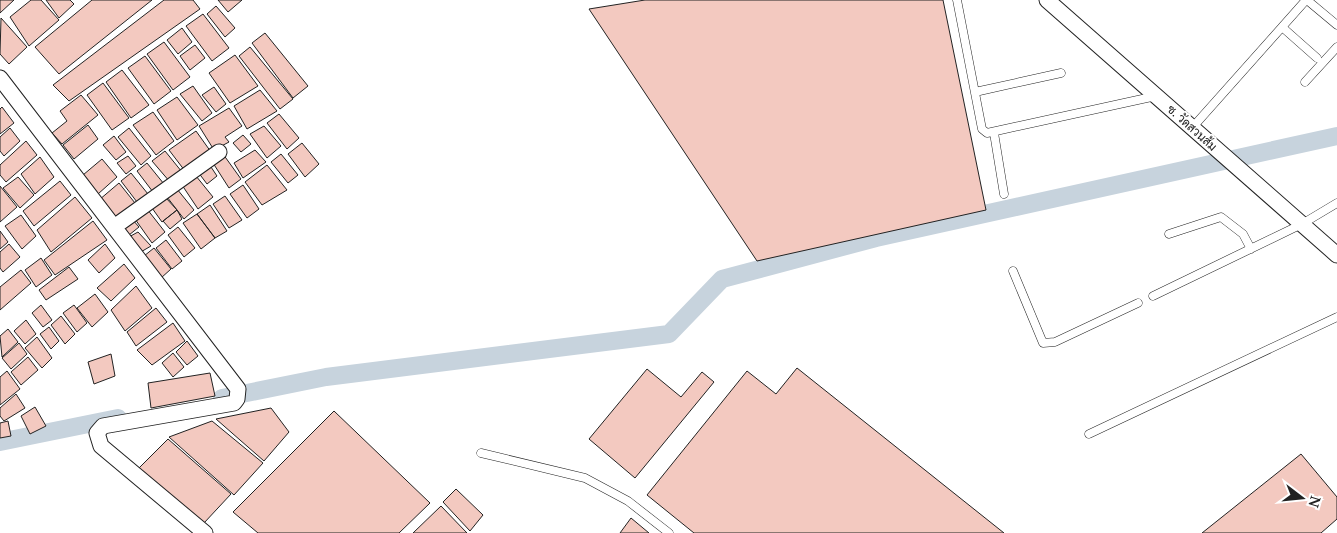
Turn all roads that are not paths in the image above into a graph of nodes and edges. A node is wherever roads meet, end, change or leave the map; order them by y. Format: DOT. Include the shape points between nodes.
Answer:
graph roads {
  1 [pos="957,0"];
  2 [pos="1047,0"];
  3 [pos="1306,0"];
  4 [pos="1337,25"];
  5 [pos="1282,27"];
  6 [pos="1337,47"];
  7 [pos="1317,58"];
  8 [pos="1062,73"];
  9 [pos="0,78"];
  10 [pos="1305,82"];
  11 [pos="975,92"];
  12 [pos="1156,96"];
  13 [pos="1192,128"];
  14 [pos="994,133"];
  15 [pos="219,152"];
  16 [pos="1004,194"];
  17 [pos="1337,203"];
  18 [pos="1302,224"];
  19 [pos="114,227"];
  20 [pos="1169,234"];
  21 [pos="1251,249"];
  22 [pos="1337,255"];
  23 [pos="1013,271"];
  24 [pos="1153,296"];
  25 [pos="1138,303"];
  26 [pos="1337,317"];
  27 [pos="1089,434"];
  28 [pos="481,453"];
  29 [pos="205,533"];
  30 [pos="668,533"];
  1 -- 11 [label="lane"];
  2 -- 12 [label="street, ซ. วัดสวนส้ม"];
  3 -- 4 [label="lane"];
  3 -- 5 [label="lane"];
  5 -- 7 [label="lane"];
  5 -- 13 [label="lane"];
  6 -- 10 [label="lane"];
  8 -- 11 [label="lane"];
  9 -- 19 [label="street"];
  11 -- 14 [label="lane" via="982,128 987,133"];
  12 -- 13 [label="street, ซ. วัดสวนส้ม"];
  12 -- 14 [label="lane"];
  13 -- 18 [label="street, ซ. วัดสวนส้ม"];
  14 -- 16 [label="lane"];
  15 -- 19 [label="street"];
  17 -- 18 [label="lane"];
  18 -- 21 [label="lane"];
  18 -- 22 [label="street, ซ. วัดสวนส้ม"];
  19 -- 29 [label="street" via="239,394 234,402 103,426 99,428 97,439 100,446"];
  20 -- 21 [label="lane" via="1221,217 1236,226"];
  21 -- 24 [label="lane"];
  23 -- 25 [label="lane" via="1043,343 1055,342"];
  26 -- 27 [label="lane"];
  28 -- 30 [label="lane" via="585,478 628,500"];
}
